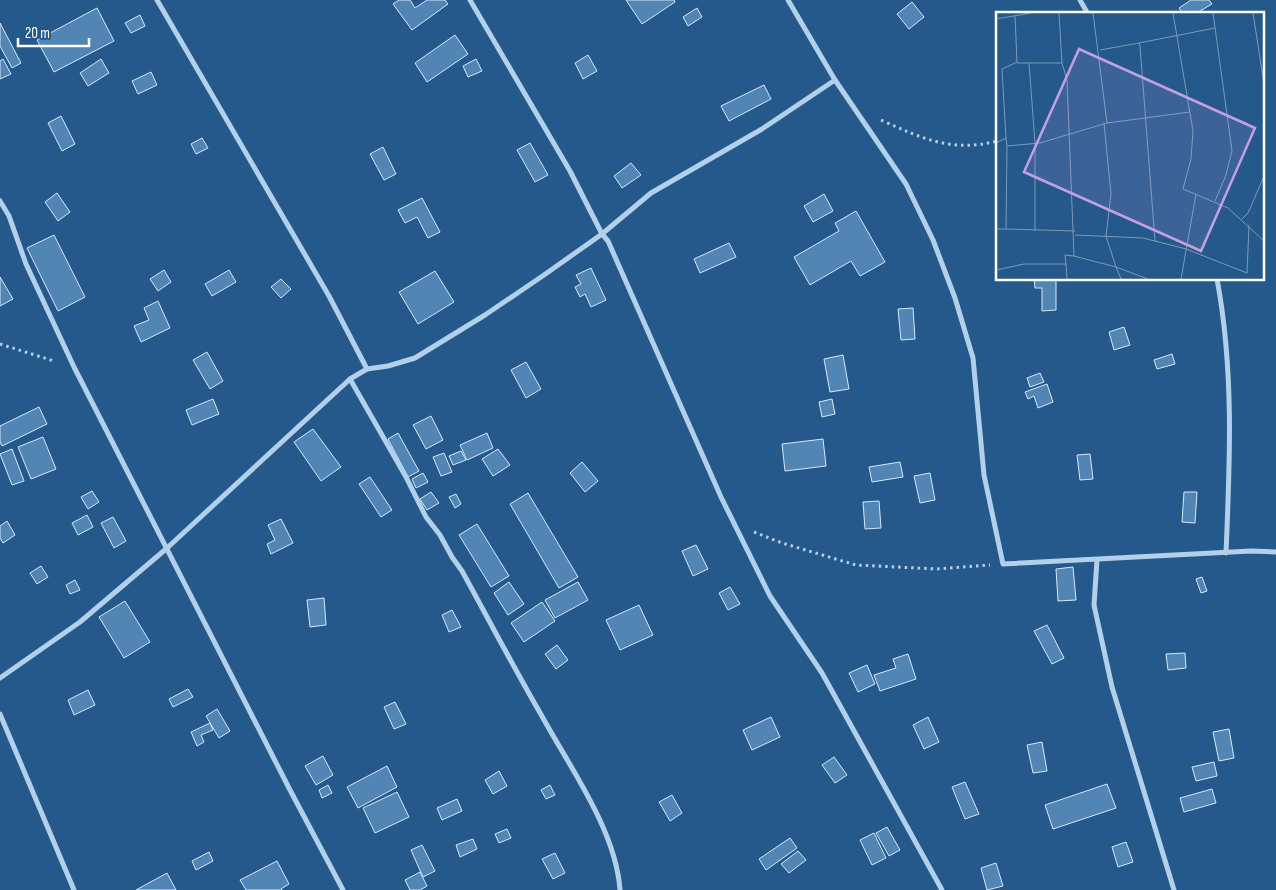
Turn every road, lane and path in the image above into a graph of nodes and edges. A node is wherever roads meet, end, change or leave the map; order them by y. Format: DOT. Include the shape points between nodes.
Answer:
graph roads {
  1 [pos="157,0"];
  2 [pos="470,0"];
  3 [pos="788,0"];
  4 [pos="1080,0"];
  5 [pos="1087,12"];
  6 [pos="835,80"];
  7 [pos="877,118"];
  8 [pos="996,141"];
  9 [pos="0,201"];
  10 [pos="602,234"];
  11 [pos="1217,280"];
  12 [pos="0,344"];
  13 [pos="74,367"];
  14 [pos="367,369"];
  15 [pos="350,378"];
  16 [pos="735,525"];
  17 [pos="166,549"];
  18 [pos="1276,552"];
  19 [pos="1226,553"];
  20 [pos="1097,560"];
  21 [pos="1003,564"];
  22 [pos="0,678"];
  23 [pos="0,714"];
  24 [pos="74,890"];
  25 [pos="343,890"];
  26 [pos="620,890"];
  27 [pos="942,890"];
  28 [pos="1174,890"];
  1 -- 14 [label="street" via="329,296"];
  2 -- 10 [label="street" via="570,171"];
  3 -- 6 [label="street"];
  4 -- 5 [label="street"];
  6 -- 10 [label="street" via="762,129 651,193"];
  6 -- 21 [label="street" via="906,184 933,240 955,298 973,358 984,475"];
  7 -- 8 [label="path" via="917,136 957,147 982,146"];
  9 -- 13 [label="street"];
  10 -- 14 [label="street" via="416,358"];
  10 -- 16 [label="street" via="608,241"];
  11 -- 19 [label="street" via="1228,363 1230,462"];
  12 -- 13 [label="path"];
  13 -- 17 [label="street"];
  14 -- 15 [label="street"];
  15 -- 17 [label="street"];
  15 -- 26 [label="street" via="426,517 462,571 565,758 586,789 616,860"];
  16 -- 21 [label="path" via="856,565 937,569"];
  16 -- 27 [label="street" via="770,596 822,673"];
  17 -- 22 [label="street" via="80,622"];
  17 -- 25 [label="street"];
  18 -- 19 [label="street"];
  19 -- 20 [label="street"];
  20 -- 21 [label="street"];
  20 -- 28 [label="street" via="1094,605 1112,687"];
  23 -- 24 [label="street"];
}
